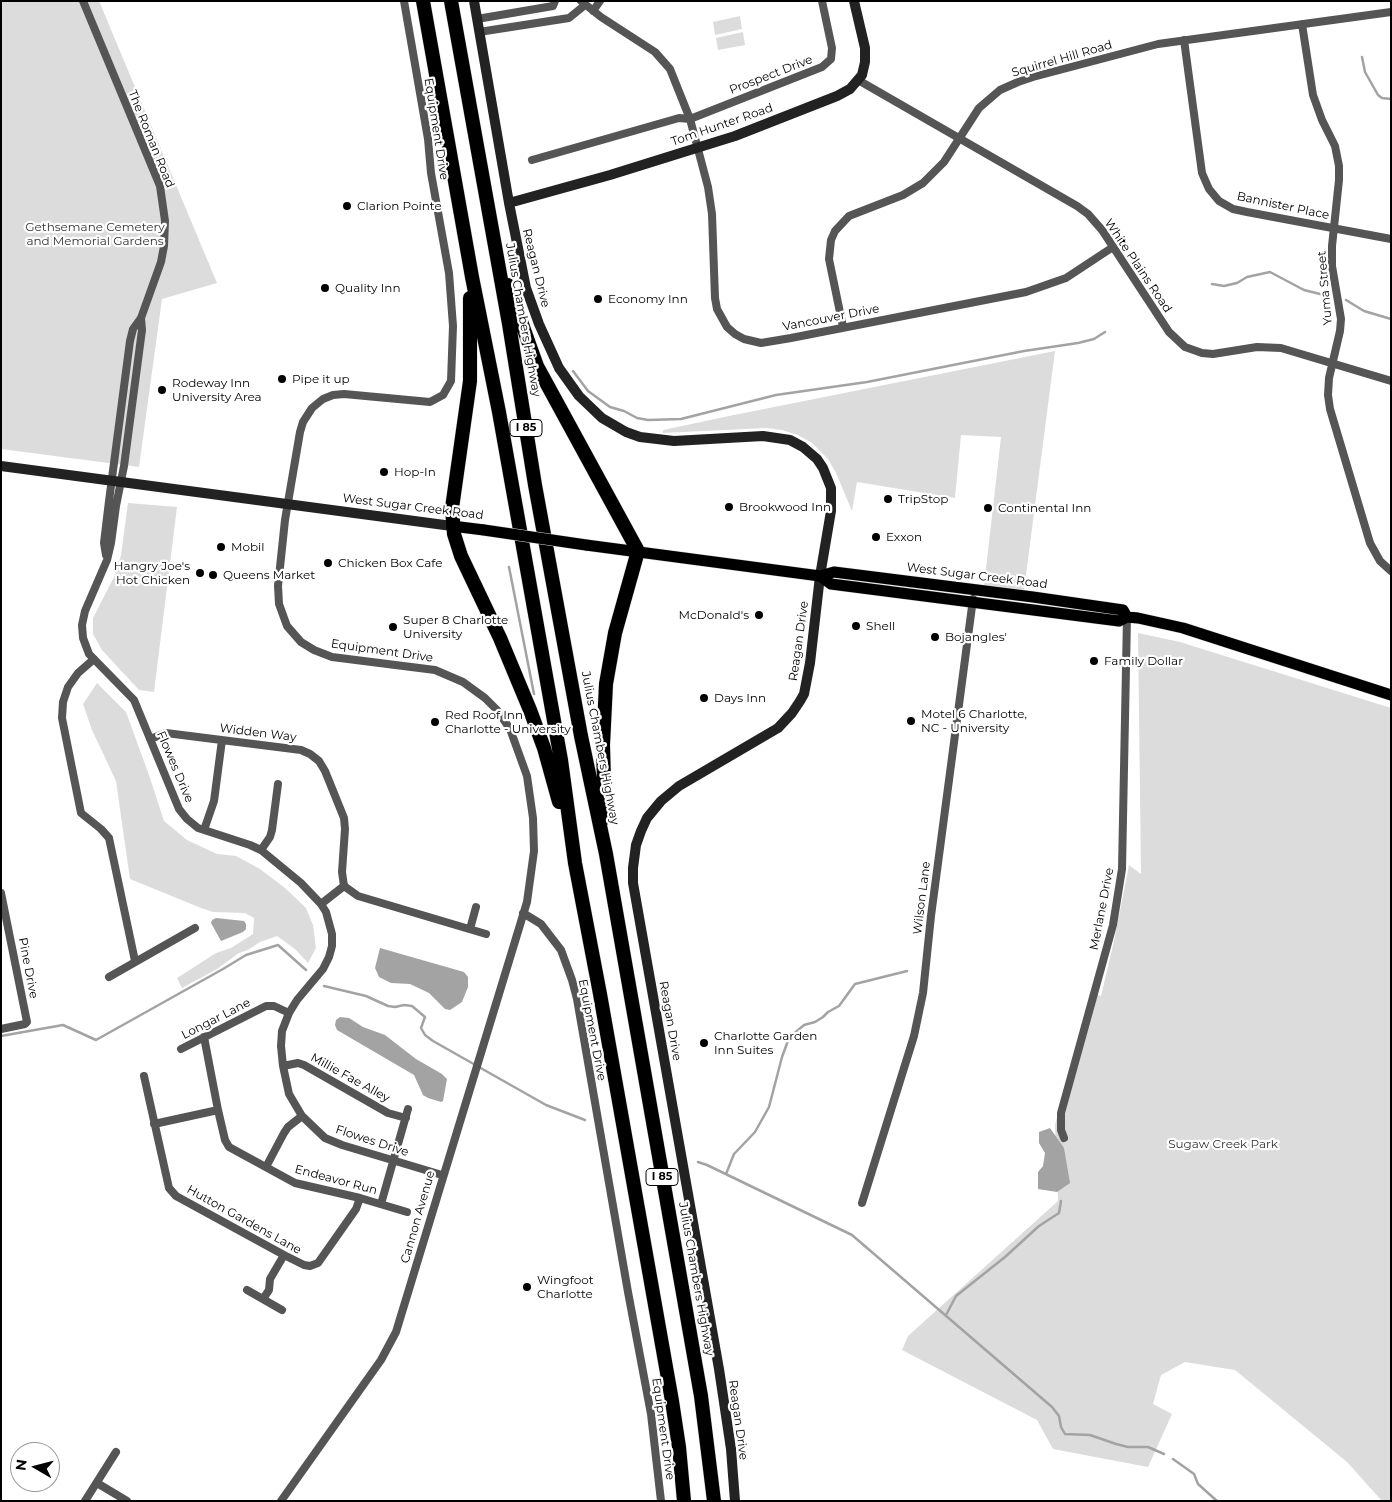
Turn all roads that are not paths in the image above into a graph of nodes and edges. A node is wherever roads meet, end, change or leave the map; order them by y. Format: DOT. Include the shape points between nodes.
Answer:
graph roads {
  1 [pos="83,1"];
  2 [pos="404,1"];
  3 [pos="423,1"];
  4 [pos="451,1"];
  5 [pos="474,1"];
  6 [pos="555,1"];
  7 [pos="600,1"];
  8 [pos="822,1"];
  9 [pos="854,1"];
  10 [pos="583,3"];
  11 [pos="593,11"];
  12 [pos="1391,12"];
  13 [pos="477,19"];
  14 [pos="1302,24"];
  15 [pos="480,32"];
  16 [pos="1184,40"];
  17 [pos="858,80"];
  18 [pos="690,119"];
  19 [pos="960,138"];
  20 [pos="699,148"];
  21 [pos="532,160"];
  22 [pos="509,203"];
  23 [pos="1334,228"];
  24 [pos="1391,239"];
  25 [pos="1113,247"];
  26 [pos="497,256"];
  27 [pos="470,266"];
  28 [pos="843,327"];
  29 [pos="1333,364"];
  30 [pos="1391,381"];
  31 [pos="1,466"];
  32 [pos="116,481"];
  33 [pos="289,504"];
  34 [pos="452,526"];
  35 [pos="638,551"];
  36 [pos="1391,571"];
  37 [pos="820,576"];
  38 [pos="973,596"];
  39 [pos="1127,617"];
  40 [pos="94,659"];
  41 [pos="1391,695"];
  42 [pos="150,739"];
  43 [pos="222,740"];
  44 [pos="278,784"];
  45 [pos="204,830"];
  46 [pos="261,850"];
  47 [pos="606,854"];
  48 [pos="575,863"];
  49 [pos="344,886"];
  50 [pos="1,893"];
  51 [pos="321,904"];
  52 [pos="476,907"];
  53 [pos="523,913"];
  54 [pos="195,928"];
  55 [pos="470,929"];
  56 [pos="486,934"];
  57 [pos="135,961"];
  58 [pos="109,977"];
  59 [pos="289,1014"];
  60 [pos="1,1029"];
  61 [pos="204,1037"];
  62 [pos="181,1050"];
  63 [pos="283,1066"];
  64 [pos="144,1076"];
  65 [pos="408,1109"];
  66 [pos="218,1110"];
  67 [pos="302,1116"];
  68 [pos="406,1118"];
  69 [pos="154,1124"];
  70 [pos="1064,1138"];
  71 [pos="394,1160"];
  72 [pos="266,1167"];
  73 [pos="442,1176"];
  74 [pos="360,1198"];
  75 [pos="862,1203"];
  76 [pos="381,1204"];
  77 [pos="406,1212"];
  78 [pos="284,1255"];
  79 [pos="247,1290"];
  80 [pos="263,1299"];
  81 [pos="282,1310"];
  82 [pos="116,1452"];
  83 [pos="97,1483"];
  84 [pos="85,1501"];
  85 [pos="127,1501"];
  86 [pos="281,1501"];
  87 [pos="661,1501"];
  88 [pos="684,1501"];
  89 [pos="714,1501"];
  90 [pos="735,1501"];
  1 -- 32 [label="street, The Roman Road" via="154,171 164,203 166,230 160,262 141,318 142,330"];
  2 -- 33 [label="street, Equipment Drive" via="449,273 453,326 451,381 443,395 430,402 348,394 333,395 316,404 300,432"];
  3 -- 27 [label="highway, I 85"];
  4 -- 26 [label="highway, Julius Chambers Highway / I 85"];
  5 -- 13 [label="street, Reagan Drive"];
  6 -- 13 [label="street" via="554,6"];
  7 -- 11 [label="street"];
  8 -- 18 [label="street, Prospect Drive" via="832,48 831,59 822,67"];
  9 -- 17 [label="street" via="865,48 865,66"];
  10 -- 11 [label="street"];
  10 -- 15 [label="street" via="569,18"];
  11 -- 18 [label="street" via="655,52 670,68"];
  12 -- 14 [label="street, Squirrel Hill Road"];
  13 -- 15 [label="street, Reagan Drive"];
  14 -- 16 [label="street, Squirrel Hill Road"];
  14 -- 23 [label="street, Yuma Street" via="1313,95 1339,166"];
  15 -- 22 [label="street, Reagan Drive"];
  16 -- 19 [label="street, Squirrel Hill Road" via="1018,82 989,99 974,114"];
  16 -- 23 [label="street, Bannister Place" via="1202,173 1212,193 1219,201 1234,208"];
  17 -- 19 [label="street, White Plains Road"];
  17 -- 20 [label="street, Tom Hunter Road" via="837,96"];
  18 -- 20 [label="street"];
  18 -- 21 [label="street, Prospect Drive" via="679,118"];
  19 -- 25 [label="street, White Plains Road" via="1077,206 1098,225"];
  19 -- 28 [label="street, Squirrel Hill Road" via="944,162 923,183 904,195 850,216 835,231 829,259"];
  20 -- 22 [label="street, Tom Hunter Road"];
  20 -- 28 [label="street, Vancouver Drive" via="710,196 715,298 727,327 744,339 761,343"];
  22 -- 37 [label="street, Reagan Drive" via="525,283 539,324 559,368 589,407 609,423 640,437 674,441 777,437 799,444 817,459 828,478 832,497"];
  23 -- 24 [label="street, Bannister Place"];
  23 -- 29 [label="street, Yuma Street" via="1332,266 1341,319"];
  25 -- 28 [label="street, Vancouver Drive" via="1066,278 1026,292"];
  25 -- 29 [label="street, White Plains Road" via="1169,332 1185,347 1213,354 1275,347"];
  26 -- 35 [label="highway" via="537,366"];
  26 -- 47 [label="highway, Julius Chambers Highway / I 85" via="536,485"];
  27 -- 34 [label="highway" via="470,382"];
  27 -- 48 [label="highway, I 85" via="532,594"];
  29 -- 30 [label="street, White Plains Road"];
  29 -- 36 [label="street, Yuma Street" via="1329,378 1330,409 1370,543 1380,561"];
  31 -- 32 [label="street, West Sugar Creek Road"];
  32 -- 33 [label="street, West Sugar Creek Road"];
  32 -- 40 [label="street, Flowes Drive" via="112,542 82,625 83,638"];
  33 -- 34 [label="street, West Sugar Creek Road"];
  33 -- 53 [label="street, Equipment Drive" via="278,592 284,620 294,636 314,650 332,657 428,669 449,675 485,698 510,729 527,776 534,818 534,851"];
  34 -- 35 [label="main road, West Sugar Creek Road, bridge"];
  34 -- 48 [label="highway" via="461,556 500,638 541,740"];
  35 -- 37 [label="main road, West Sugar Creek Road"];
  35 -- 47 [label="highway" via="615,633 606,684 603,745"];
  37 -- 38 [label="main road, West Sugar Creek Road" via="831,584"];
  37 -- 90 [label="street, Reagan Drive" via="810,662 804,694 796,708 778,728 679,786 661,801 641,831 633,868 719,1369"];
  38 -- 39 [label="main road, West Sugar Creek Road" via="1119,621"];
  38 -- 75 [label="street, Wilson Lane" via="923,994"];
  39 -- 41 [label="main road, West Sugar Creek Road" via="1183,628"];
  39 -- 70 [label="street, Merlane Drive" via="1121,878 1113,925 1062,1112"];
  40 -- 42 [label="street, Flowes Drive" via="134,700"];
  40 -- 57 [label="street" via="68,687 62,718 81,813 109,838"];
  42 -- 43 [label="street, Widden Way" via="166,733"];
  42 -- 45 [label="street, Flowes Drive" via="179,809 187,819"];
  43 -- 45 [label="street" via="214,801"];
  43 -- 49 [label="street, Widden Way" via="301,750 319,761 344,818"];
  44 -- 46 [label="street" via="272,830"];
  45 -- 46 [label="street, Flowes Drive"];
  46 -- 51 [label="street, Flowes Drive"];
  47 -- 89 [label="highway, Julius Chambers Highway / I 85" via="701,1396"];
  48 -- 88 [label="highway, I 85" via="672,1401"];
  49 -- 51 [label="street"];
  49 -- 55 [label="street" via="358,896"];
  50 -- 60 [label="street, Pine Drive" via="27,1022"];
  51 -- 59 [label="street, Flowes Drive" via="332,934 329,957"];
  52 -- 55 [label="street"];
  53 -- 73 [label="street, Cannon Avenue"];
  53 -- 87 [label="street, Equipment Drive" via="541,924 561,950 577,999 652,1414"];
  54 -- 57 [label="street"];
  55 -- 56 [label="street"];
  57 -- 58 [label="street"];
  59 -- 61 [label="street, Longar Lane" via="274,1006 266,1006"];
  59 -- 63 [label="street, Flowes Drive" via="282,1032"];
  61 -- 62 [label="street, Longar Lane"];
  61 -- 66 [label="street, Endeavor Run"];
  63 -- 67 [label="street, Flowes Drive" via="289,1094"];
  63 -- 68 [label="street, Millie Fae Alley" via="304,1065 388,1112"];
  64 -- 69 [label="street, Hutton Gardens Lane"];
  65 -- 68 [label="street"];
  66 -- 69 [label="street"];
  66 -- 72 [label="street, Endeavor Run" via="229,1147"];
  67 -- 71 [label="street, Flowes Drive" via="325,1138"];
  67 -- 72 [label="street" via="284,1132"];
  68 -- 71 [label="street"];
  69 -- 78 [label="street, Hutton Gardens Lane" via="168,1188"];
  71 -- 73 [label="street, Flowes Drive"];
  71 -- 76 [label="street"];
  72 -- 74 [label="street, Endeavor Run" via="295,1183"];
  73 -- 86 [label="street, Cannon Avenue" via="390,1346"];
  74 -- 76 [label="street, Endeavor Run"];
  74 -- 78 [label="street, Hutton Gardens Lane" via="356,1209 318,1262 304,1266"];
  76 -- 77 [label="street, Endeavor Run"];
  78 -- 80 [label="street"];
  79 -- 80 [label="street"];
  80 -- 81 [label="street"];
  82 -- 83 [label="street"];
  83 -- 84 [label="street"];
  83 -- 85 [label="street"];
}
